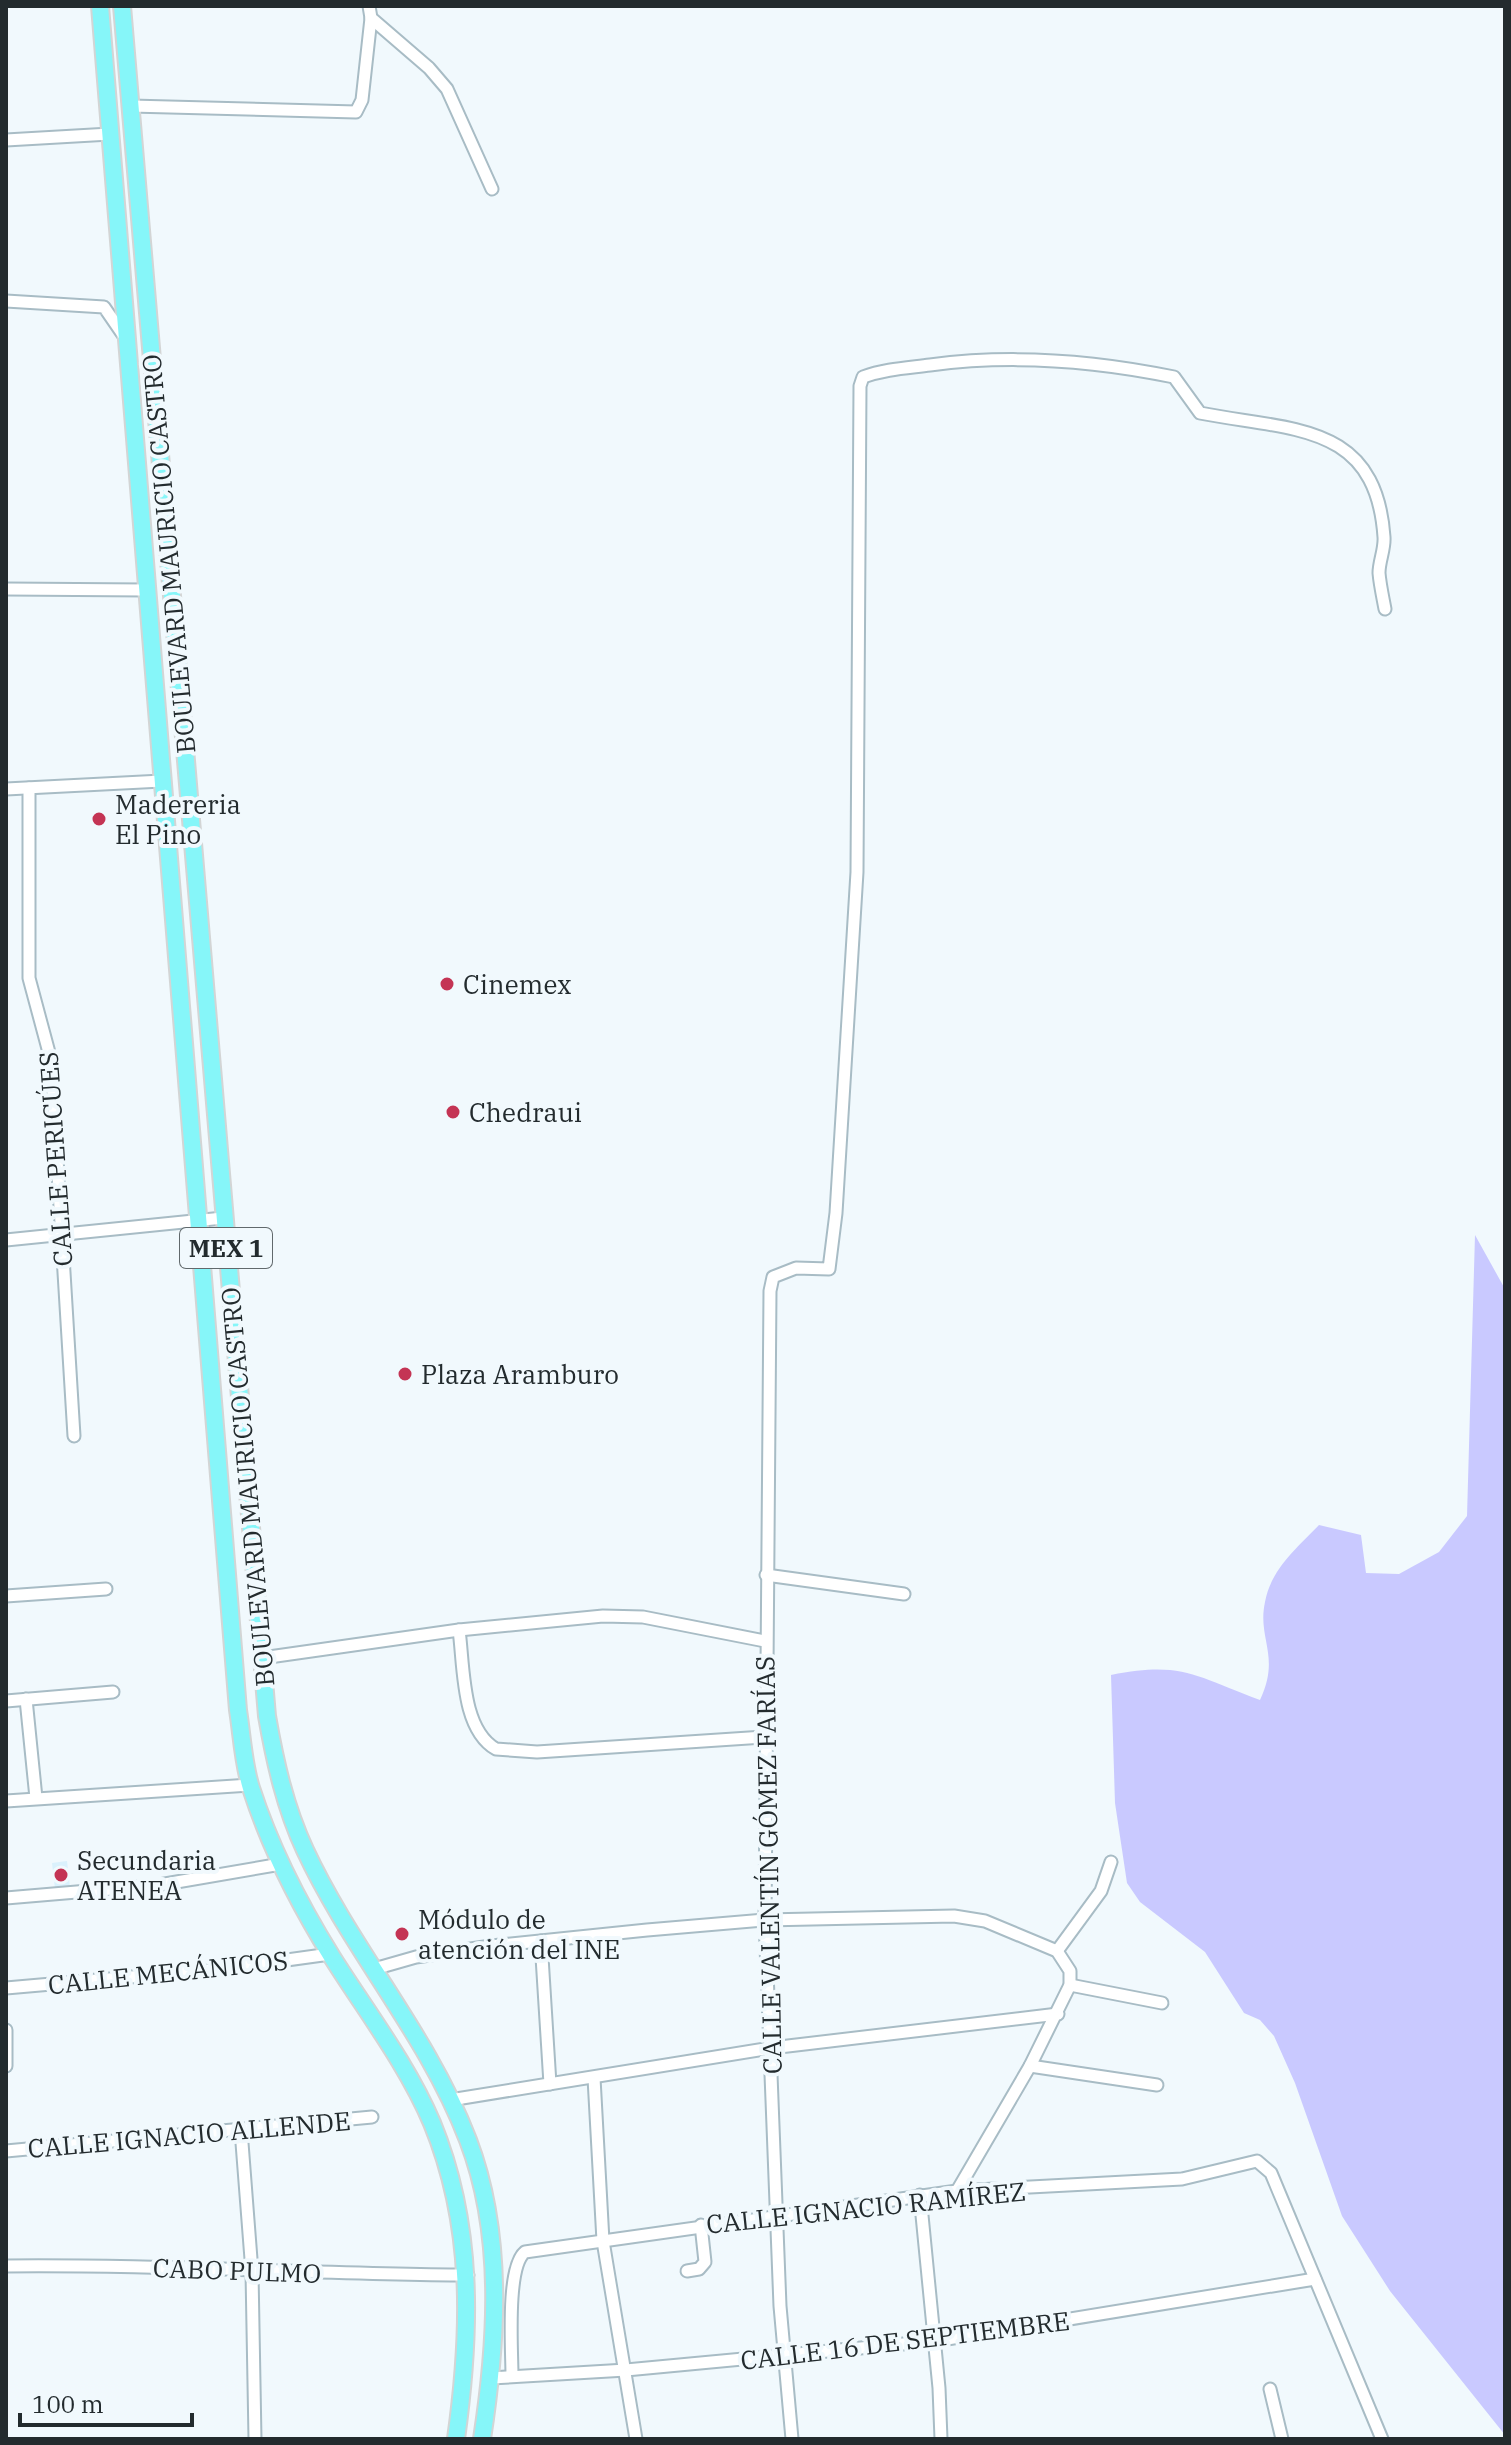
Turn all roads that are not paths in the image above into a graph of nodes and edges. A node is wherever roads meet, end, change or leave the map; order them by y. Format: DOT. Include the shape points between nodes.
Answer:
graph roads {
  1 [pos="100,6"];
  2 [pos="122,6"];
  3 [pos="370,12"];
  4 [pos="131,106"];
  5 [pos="110,134"];
  6 [pos="6,140"];
  7 [pos="492,189"];
  8 [pos="6,301"];
  9 [pos="126,339"];
  10 [pos="6,589"];
  11 [pos="146,590"];
  12 [pos="1385,609"];
  13 [pos="162,781"];
  14 [pos="29,788"];
  15 [pos="6,789"];
  16 [pos="223,1218"];
  17 [pos="197,1221"];
  18 [pos="59,1235"];
  19 [pos="6,1240"];
  20 [pos="74,1436"];
  21 [pos="226,1564"];
  22 [pos="766,1575"];
  23 [pos="106,1589"];
  24 [pos="904,1594"];
  25 [pos="6,1596"];
  26 [pos="258,1609"];
  27 [pos="459,1630"];
  28 [pos="765,1641"];
  29 [pos="262,1658"];
  30 [pos="6,1689"];
  31 [pos="113,1692"];
  32 [pos="26,1699"];
  33 [pos="6,1701"];
  34 [pos="764,1737"];
  35 [pos="250,1785"];
  36 [pos="36,1798"];
  37 [pos="6,1801"];
  38 [pos="1111,1862"];
  39 [pos="281,1864"];
  40 [pos="6,1898"];
  41 [pos="765,1920"];
  42 [pos="541,1941"];
  43 [pos="1057,1951"];
  44 [pos="330,1954"];
  45 [pos="374,1969"];
  46 [pos="1070,1985"];
  47 [pos="6,1988"];
  48 [pos="1162,2003"];
  49 [pos="1058,2014"];
  50 [pos="6,2030"];
  51 [pos="771,2048"];
  52 [pos="6,2066"];
  53 [pos="1030,2066"];
  54 [pos="594,2078"];
  55 [pos="550,2084"];
  56 [pos="1157,2085"];
  57 [pos="450,2100"];
  58 [pos="372,2117"];
  59 [pos="241,2130"];
  60 [pos="6,2151"];
  61 [pos="957,2191"];
  62 [pos="920,2195"];
  63 [pos="775,2215"];
  64 [pos="701,2225"];
  65 [pos="603,2241"];
  66 [pos="6,2266"];
  67 [pos="687,2271"];
  68 [pos="252,2272"];
  69 [pos="468,2275"];
  70 [pos="1315,2279"];
  71 [pos="935,2341"];
  72 [pos="784,2357"];
  73 [pos="626,2370"];
  74 [pos="512,2376"];
  75 [pos="491,2378"];
  76 [pos="1270,2389"];
  77 [pos="255,2439"];
  78 [pos="456,2439"];
  79 [pos="482,2439"];
  80 [pos="636,2439"];
  81 [pos="792,2439"];
  82 [pos="941,2439"];
  83 [pos="1282,2439"];
  84 [pos="1382,2439"];
  1 -- 5 [label="main road, BOULEVARD MAURICIO CASTRO / MEX 1"];
  2 -- 4 [label="main road, BOULEVARD MAURICIO CASTRO / MEX 1"];
  3 -- 4 [label="street" via="362,100 356,112"];
  3 -- 7 [label="street" via="447,89"];
  4 -- 16 [label="main road, BOULEVARD MAURICIO CASTRO / MEX 1"];
  5 -- 6 [label="street"];
  5 -- 9 [label="main road, BOULEVARD MAURICIO CASTRO / MEX 1"];
  8 -- 9 [label="street" via="104,307"];
  9 -- 11 [label="main road, BOULEVARD MAURICIO CASTRO / MEX 1"];
  10 -- 11 [label="street"];
  11 -- 13 [label="main road, BOULEVARD MAURICIO CASTRO / MEX 1"];
  12 -- 22 [label="street, CALLE VALENTÍN GÓMEZ FARÍAS" via="1379,571 1385,539 1375,489 1355,456 1328,439 1200,413 1174,377 1119,366 1029,357 949,362 863,377 857,498 857,872 836,1213 829,1269 787,1269 773,1277 770,1291"];
  13 -- 14 [label="street"];
  13 -- 17 [label="main road, BOULEVARD MAURICIO CASTRO / MEX 1"];
  14 -- 15 [label="street"];
  14 -- 18 [label="street, CALLE PERICÚES" via="29,978 51,1054"];
  16 -- 17 [label="street"];
  16 -- 26 [label="main road, BOULEVARD MAURICIO CASTRO / MEX 1"];
  17 -- 18 [label="street"];
  17 -- 21 [label="main road, BOULEVARD MAURICIO CASTRO / MEX 1"];
  18 -- 19 [label="street"];
  18 -- 20 [label="street, CALLE PERICÚES"];
  21 -- 26 [label="main road" via="238,1591"];
  21 -- 35 [label="main road, BOULEVARD MAURICIO CASTRO / MEX 1"];
  22 -- 24 [label="street"];
  22 -- 28 [label="street, CALLE VALENTÍN GÓMEZ FARÍAS"];
  23 -- 25 [label="street"];
  26 -- 29 [label="main road, BOULEVARD MAURICIO CASTRO / MEX 1"];
  27 -- 28 [label="street" via="626,1616"];
  27 -- 29 [label="street"];
  27 -- 34 [label="street" via="468,1701 488,1745 508,1752"];
  28 -- 34 [label="street, CALLE VALENTÍN GÓMEZ FARÍAS"];
  29 -- 45 [label="main road, BOULEVARD MAURICIO CASTRO / MEX 1" via="277,1770 289,1811 335,1907"];
  30 -- 33 [label="street"];
  31 -- 32 [label="street"];
  32 -- 33 [label="street"];
  32 -- 36 [label="street"];
  34 -- 41 [label="street, CALLE VALENTÍN GÓMEZ FARÍAS"];
  35 -- 36 [label="street"];
  35 -- 39 [label="main road, BOULEVARD MAURICIO CASTRO / MEX 1"];
  36 -- 37 [label="street"];
  38 -- 43 [label="street" via="1101,1891"];
  39 -- 40 [label="street" via="159,1885"];
  39 -- 44 [label="main road, BOULEVARD MAURICIO CASTRO / MEX 1"];
  41 -- 42 [label="street"];
  41 -- 43 [label="street" via="966,1917"];
  41 -- 51 [label="street, CALLE VALENTÍN GÓMEZ FARÍAS"];
  42 -- 45 [label="street" via="416,1957"];
  42 -- 55 [label="street"];
  43 -- 46 [label="street" via="1070,1971"];
  44 -- 47 [label="street, CALLE MECÁNICOS"];
  44 -- 69 [label="main road, BOULEVARD MAURICIO CASTRO / MEX 1" via="431,2122 461,2222"];
  45 -- 57 [label="main road, BOULEVARD MAURICIO CASTRO / MEX 1"];
  46 -- 48 [label="street"];
  46 -- 49 [label="street"];
  49 -- 51 [label="street"];
  49 -- 53 [label="street"];
  50 -- 52 [label="street"];
  51 -- 54 [label="street"];
  51 -- 63 [label="street, CALLE VALENTÍN GÓMEZ FARÍAS"];
  53 -- 56 [label="street"];
  53 -- 61 [label="street"];
  54 -- 55 [label="street"];
  54 -- 65 [label="street"];
  55 -- 57 [label="street"];
  57 -- 75 [label="main road, BOULEVARD MAURICIO CASTRO / MEX 1" via="468,2140 489,2224"];
  58 -- 59 [label="street, CALLE IGNACIO ALLENDE"];
  59 -- 60 [label="street, CALLE IGNACIO ALLENDE"];
  59 -- 68 [label="street"];
  61 -- 62 [label="street, CALLE IGNACIO RAMÍREZ"];
  61 -- 70 [label="street, CALLE IGNACIO RAMÍREZ" via="1158,2182 1261,2162 1271,2173"];
  62 -- 63 [label="street, CALLE IGNACIO RAMÍREZ"];
  62 -- 71 [label="street"];
  63 -- 64 [label="street, CALLE IGNACIO RAMÍREZ"];
  63 -- 72 [label="street, CALLE VALENTÍN GÓMEZ FARÍAS"];
  64 -- 65 [label="street, CALLE IGNACIO RAMÍREZ"];
  64 -- 67 [label="street" via="705,2262"];
  65 -- 73 [label="street"];
  65 -- 74 [label="street, CALLE IGNACIO RAMÍREZ" via="520,2256 514,2276"];
  66 -- 68 [label="street, CABO PULMO"];
  68 -- 69 [label="street, CABO PULMO"];
  68 -- 77 [label="street"];
  69 -- 78 [label="main road, BOULEVARD MAURICIO CASTRO / MEX 1" via="468,2331"];
  70 -- 71 [label="street, CALLE 16 DE SEPTIEMBRE"];
  70 -- 84 [label="street"];
  71 -- 72 [label="street, CALLE 16 DE SEPTIEMBRE"];
  71 -- 82 [label="street"];
  72 -- 73 [label="street, CALLE 16 DE SEPTIEMBRE"];
  72 -- 81 [label="street, CALLE VALENTÍN GÓMEZ FARÍAS"];
  73 -- 74 [label="street, CALLE 16 DE SEPTIEMBRE"];
  73 -- 80 [label="street"];
  74 -- 75 [label="street, CALLE 16 DE SEPTIEMBRE"];
  75 -- 79 [label="main road, BOULEVARD MAURICIO CASTRO / MEX 1"];
  76 -- 83 [label="street"];
}
